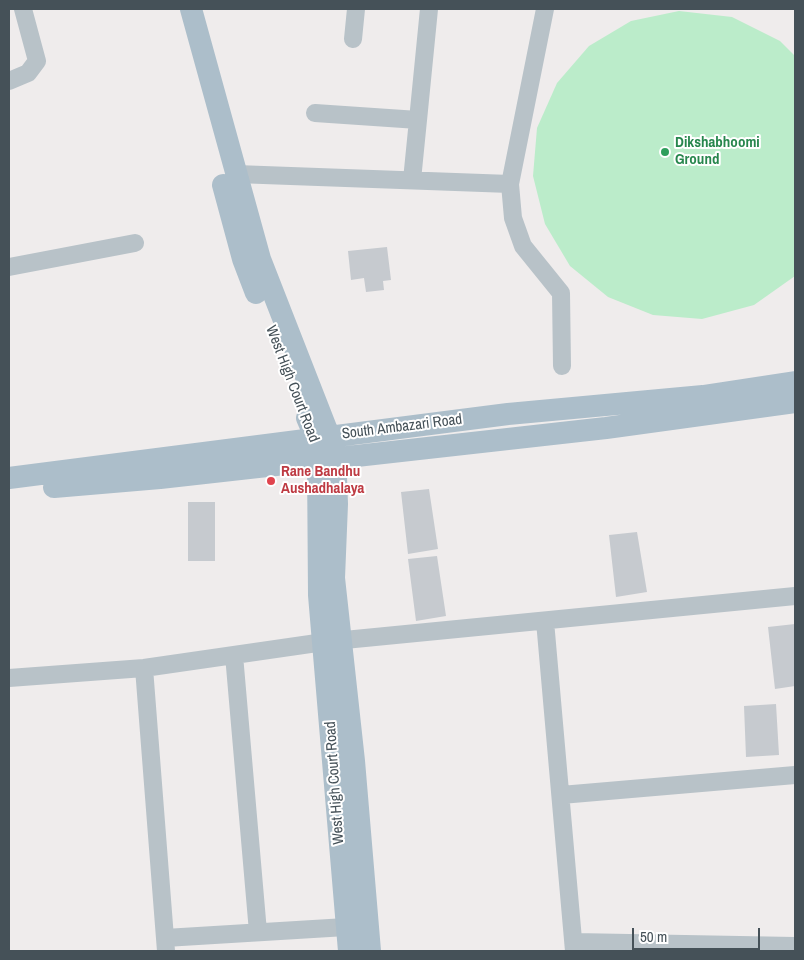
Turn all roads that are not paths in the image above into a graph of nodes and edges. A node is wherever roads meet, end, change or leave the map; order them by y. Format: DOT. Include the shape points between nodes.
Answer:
graph roads {
  1 [pos="23,9"];
  2 [pos="177,9"];
  3 [pos="191,9"];
  4 [pos="356,9"];
  5 [pos="430,9"];
  6 [pos="545,9"];
  7 [pos="353,39"];
  8 [pos="9,81"];
  9 [pos="315,113"];
  10 [pos="418,120"];
  11 [pos="236,174"];
  12 [pos="412,180"];
  13 [pos="510,184"];
  14 [pos="135,243"];
  15 [pos="9,267"];
  16 [pos="562,366"];
  17 [pos="795,382"];
  18 [pos="795,402"];
  19 [pos="327,449"];
  20 [pos="9,478"];
  21 [pos="9,492"];
  22 [pos="795,596"];
  23 [pos="545,621"];
  24 [pos="332,641"];
  25 [pos="234,655"];
  26 [pos="144,668"];
  27 [pos="9,678"];
  28 [pos="795,775"];
  29 [pos="561,795"];
  30 [pos="346,927"];
  31 [pos="258,932"];
  32 [pos="166,944"];
  33 [pos="795,946"];
  34 [pos="574,947"];
  35 [pos="349,951"];
  36 [pos="370,951"];
  1 -- 8 [label="street" via="37,61 28,73"];
  2 -- 19 [label="main road, West High Court Road" via="242,259"];
  3 -- 11 [label="main road, West High Court Road"];
  4 -- 7 [label="street"];
  5 -- 10 [label="street"];
  6 -- 13 [label="street"];
  9 -- 10 [label="street"];
  10 -- 12 [label="street"];
  11 -- 12 [label="street"];
  11 -- 19 [label="main road, West High Court Road" via="260,259"];
  12 -- 13 [label="street"];
  13 -- 16 [label="street" via="513,218 523,246 561,293"];
  14 -- 15 [label="street"];
  17 -- 19 [label="main road, South Ambazari Road" via="703,396 508,414"];
  18 -- 19 [label="main road, South Ambazari Road" via="606,428"];
  19 -- 20 [label="main road, South Ambazari Road"];
  19 -- 21 [label="main road, South Ambazari Road"];
  19 -- 24 [label="main road" via="337,504"];
  22 -- 23 [label="street"];
  23 -- 24 [label="street"];
  23 -- 29 [label="street"];
  24 -- 25 [label="street"];
  24 -- 30 [label="main road, West High Court Road"];
  24 -- 36 [label="main road" via="362,845"];
  25 -- 26 [label="street"];
  25 -- 31 [label="street"];
  26 -- 27 [label="street"];
  26 -- 32 [label="street"];
  28 -- 29 [label="street"];
  29 -- 34 [label="street"];
  30 -- 31 [label="street"];
  30 -- 35 [label="main road, West High Court Road"];
  31 -- 32 [label="street"];
  33 -- 34 [label="street"];
}
